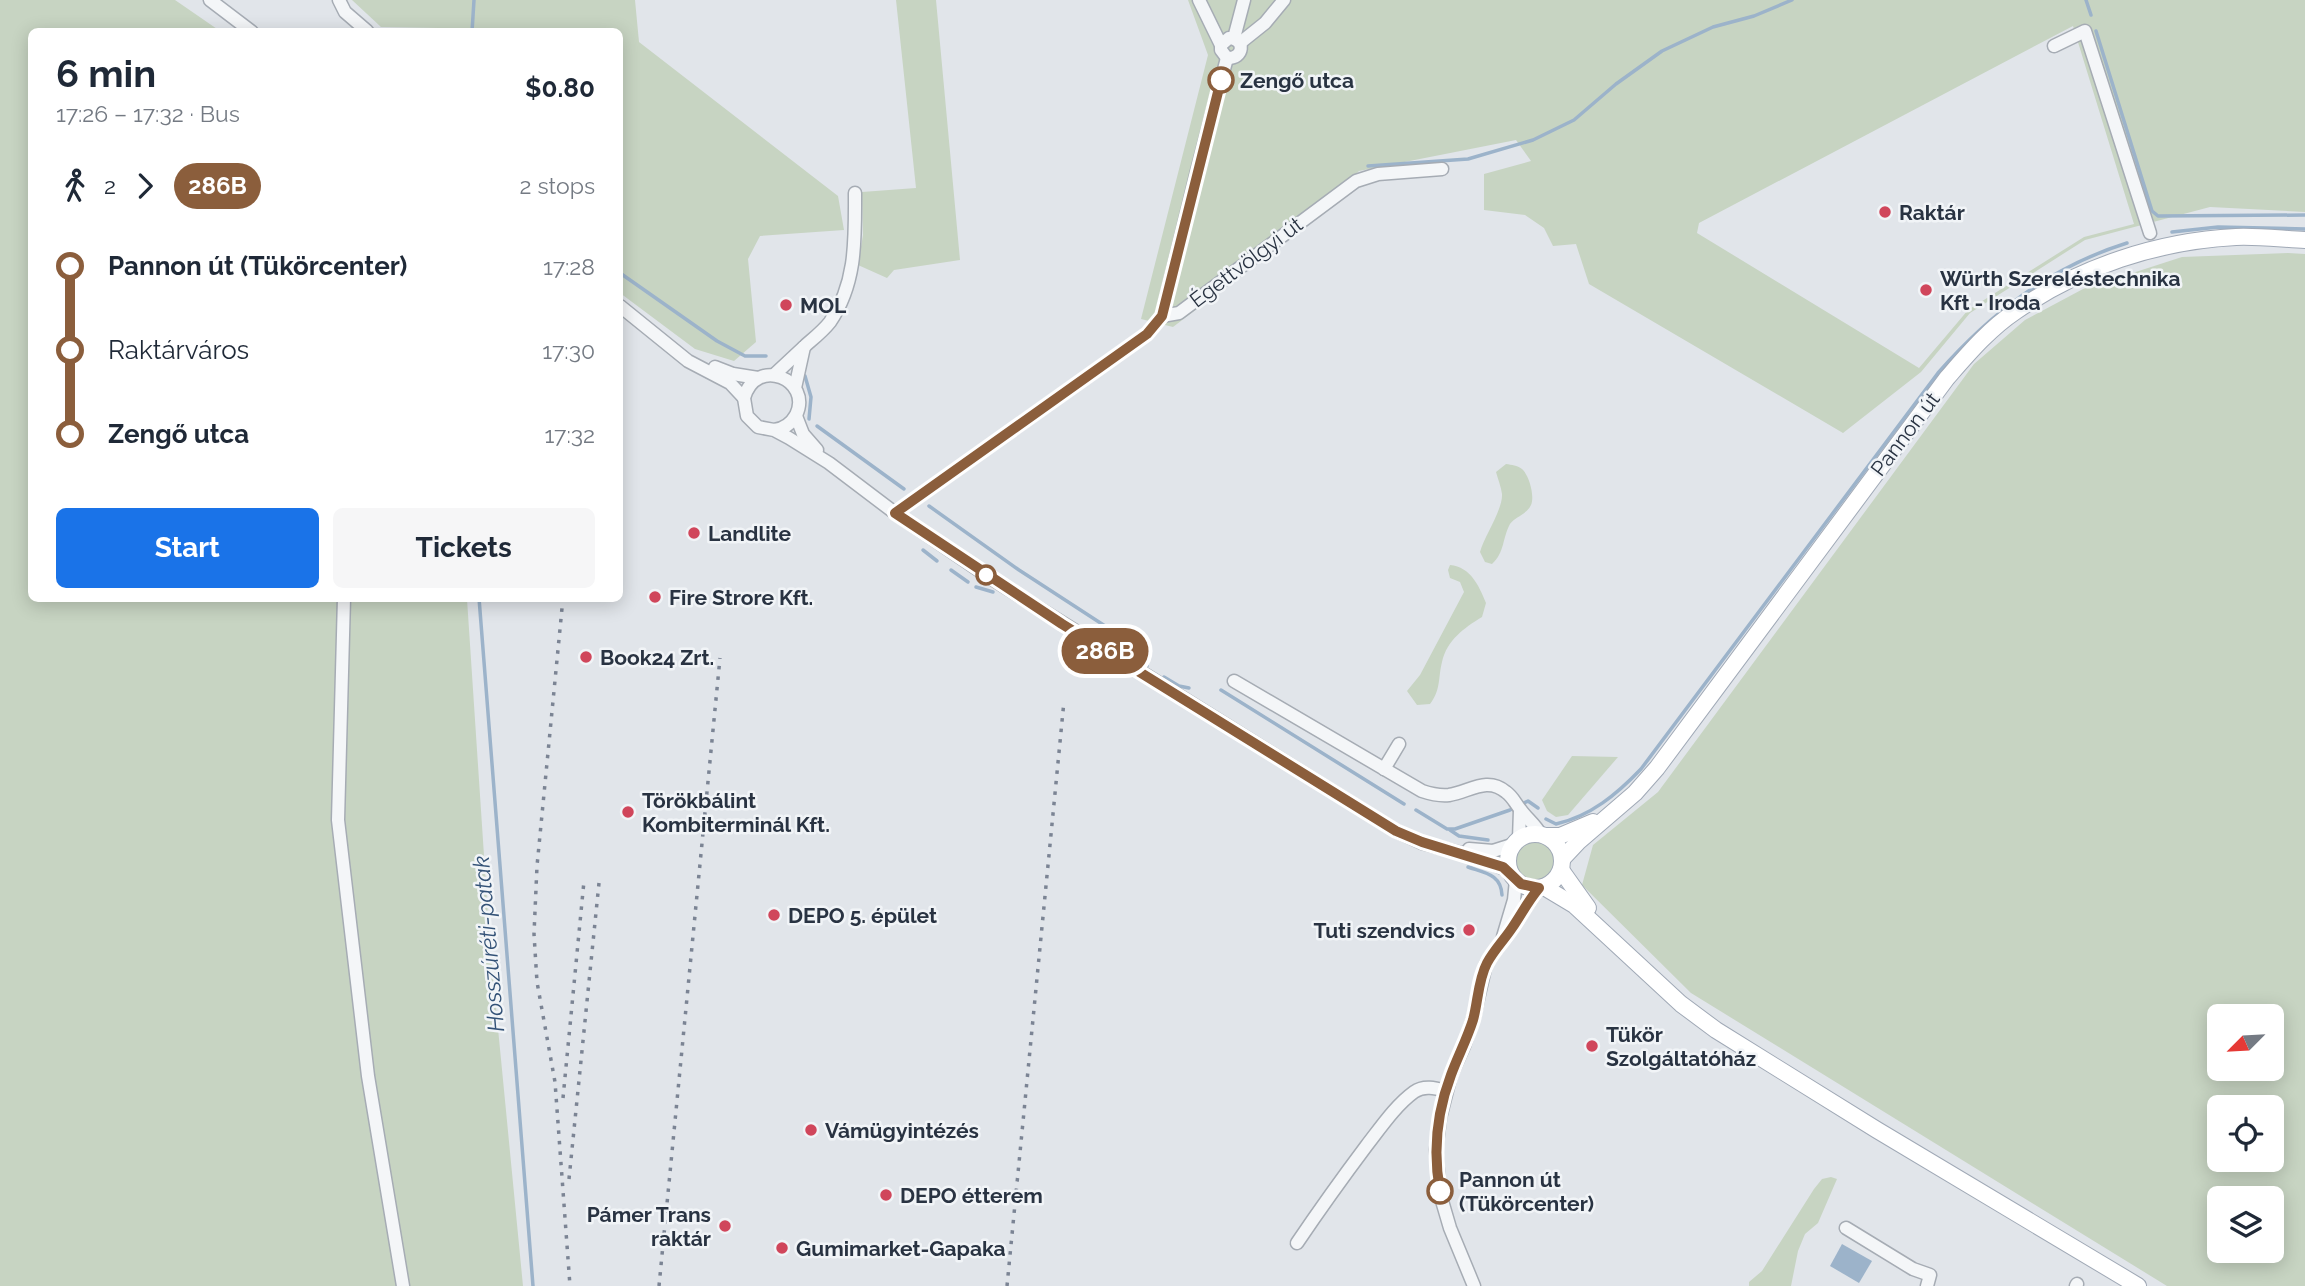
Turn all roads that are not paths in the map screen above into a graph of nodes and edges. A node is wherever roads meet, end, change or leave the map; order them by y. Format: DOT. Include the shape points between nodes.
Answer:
graph roads {
  1 [pos="210,0"];
  2 [pos="339,0"];
  3 [pos="1199,0"];
  4 [pos="1244,0"];
  5 [pos="1284,0"];
  6 [pos="247,28"];
  7 [pos="364,28"];
  8 [pos="1237,40"];
  9 [pos="2054,46"];
  10 [pos="1224,51"];
  11 [pos="1442,169"];
  12 [pos="855,193"];
  13 [pos="2150,233"];
  14 [pos="2305,240"];
  15 [pos="623,308"];
  16 [pos="1162,316"];
  17 [pos="806,345"];
  18 [pos="679,351"];
  19 [pos="774,375"];
  20 [pos="758,378"];
  21 [pos="795,388"];
  22 [pos="744,398"];
  23 [pos="796,416"];
  24 [pos="774,430"];
  25 [pos="829,463"];
  26 [pos="895,513"];
  27 [pos="344,602"];
  28 [pos="1234,681"];
  29 [pos="1398,744"];
  30 [pos="1384,769"];
  31 [pos="1619,807"];
  32 [pos="1520,810"];
  33 [pos="1543,835"];
  34 [pos="1517,842"];
  35 [pos="1444,849"];
  36 [pos="1562,864"];
  37 [pos="1513,876"];
  38 [pos="1541,887"];
  39 [pos="1503,938"];
  40 [pos="1632,957"];
  41 [pos="1446,1091"];
  42 [pos="1846,1228"];
  43 [pos="1297,1243"];
  44 [pos="403,1286"];
  45 [pos="1474,1286"];
  46 [pos="1927,1286"];
  47 [pos="2138,1286"];
  1 -- 6 [label="street"];
  2 -- 7 [label="street"];
  3 -- 10 [label="street"];
  4 -- 8 [label="street"];
  5 -- 8 [label="street" via="1265,23"];
  8 -- 10 [label="street" via="1229,38"];
  8 -- 10 [label="street" via="1239,55 1234,58"];
  9 -- 13 [label="street" via="2085,31"];
  10 -- 16 [label="street"];
  11 -- 16 [label="street, Égettvölgyi út" via="1378,174 1356,181 1179,313"];
  12 -- 17 [label="street" via="855,253 850,278 829,322"];
  14 -- 31 [label="main road, Pannon út" via="2237,237 2154,248 2057,286 2014,312 1947,378 1657,768"];
  15 -- 18 [label="street"];
  16 -- 26 [label="street, Égettvölgyi út" via="1147,334"];
  18 -- 20 [label="street" via="733,374"];
  18 -- 22 [label="street" via="730,383"];
  19 -- 20 [label="street"];
  19 -- 21 [label="street"];
  19 -- 21 [label="street" via="804,347"];
  20 -- 22 [label="street"];
  21 -- 23 [label="street"];
  22 -- 24 [label="street" via="750,420"];
  23 -- 24 [label="street"];
  23 -- 25 [label="street" via="806,439"];
  24 -- 25 [label="street"];
  25 -- 26 [label="street"];
  26 -- 35 [label="street" via="1051,617 1396,831"];
  27 -- 44 [label="street" via="338,820 368,1076"];
  28 -- 30 [label="street"];
  29 -- 30 [label="street"];
  30 -- 32 [label="street" via="1439,796 1480,785 1496,786 1514,799"];
  31 -- 33 [label="main road, Pannon út" via="1578,830"];
  31 -- 36 [label="main road, Pannon út" via="1578,842"];
  32 -- 33 [label="street"];
  32 -- 34 [label="street"];
  33 -- 34 [label="main road"];
  33 -- 36 [label="main road" via="1557,845"];
  34 -- 35 [label="street" via="1493,851"];
  34 -- 37 [label="main road" via="1508,860"];
  35 -- 37 [label="street" via="1480,859"];
  36 -- 38 [label="main road" via="1555,880"];
  36 -- 40 [label="main road" via="1579,898"];
  37 -- 38 [label="main road" via="1526,887"];
  37 -- 39 [label="street" via="1514,900"];
  38 -- 39 [label="street"];
  38 -- 40 [label="main road" via="1566,899"];
  39 -- 41 [label="street" via="1486,964 1464,1046"];
  40 -- 47 [label="main road" via="1716,1030"];
  41 -- 43 [label="street" via="1425,1087 1398,1108"];
  41 -- 45 [label="street" via="1437,1139 1439,1184 1450,1228"];
  42 -- 46 [label="street" via="1930,1275"];
}
